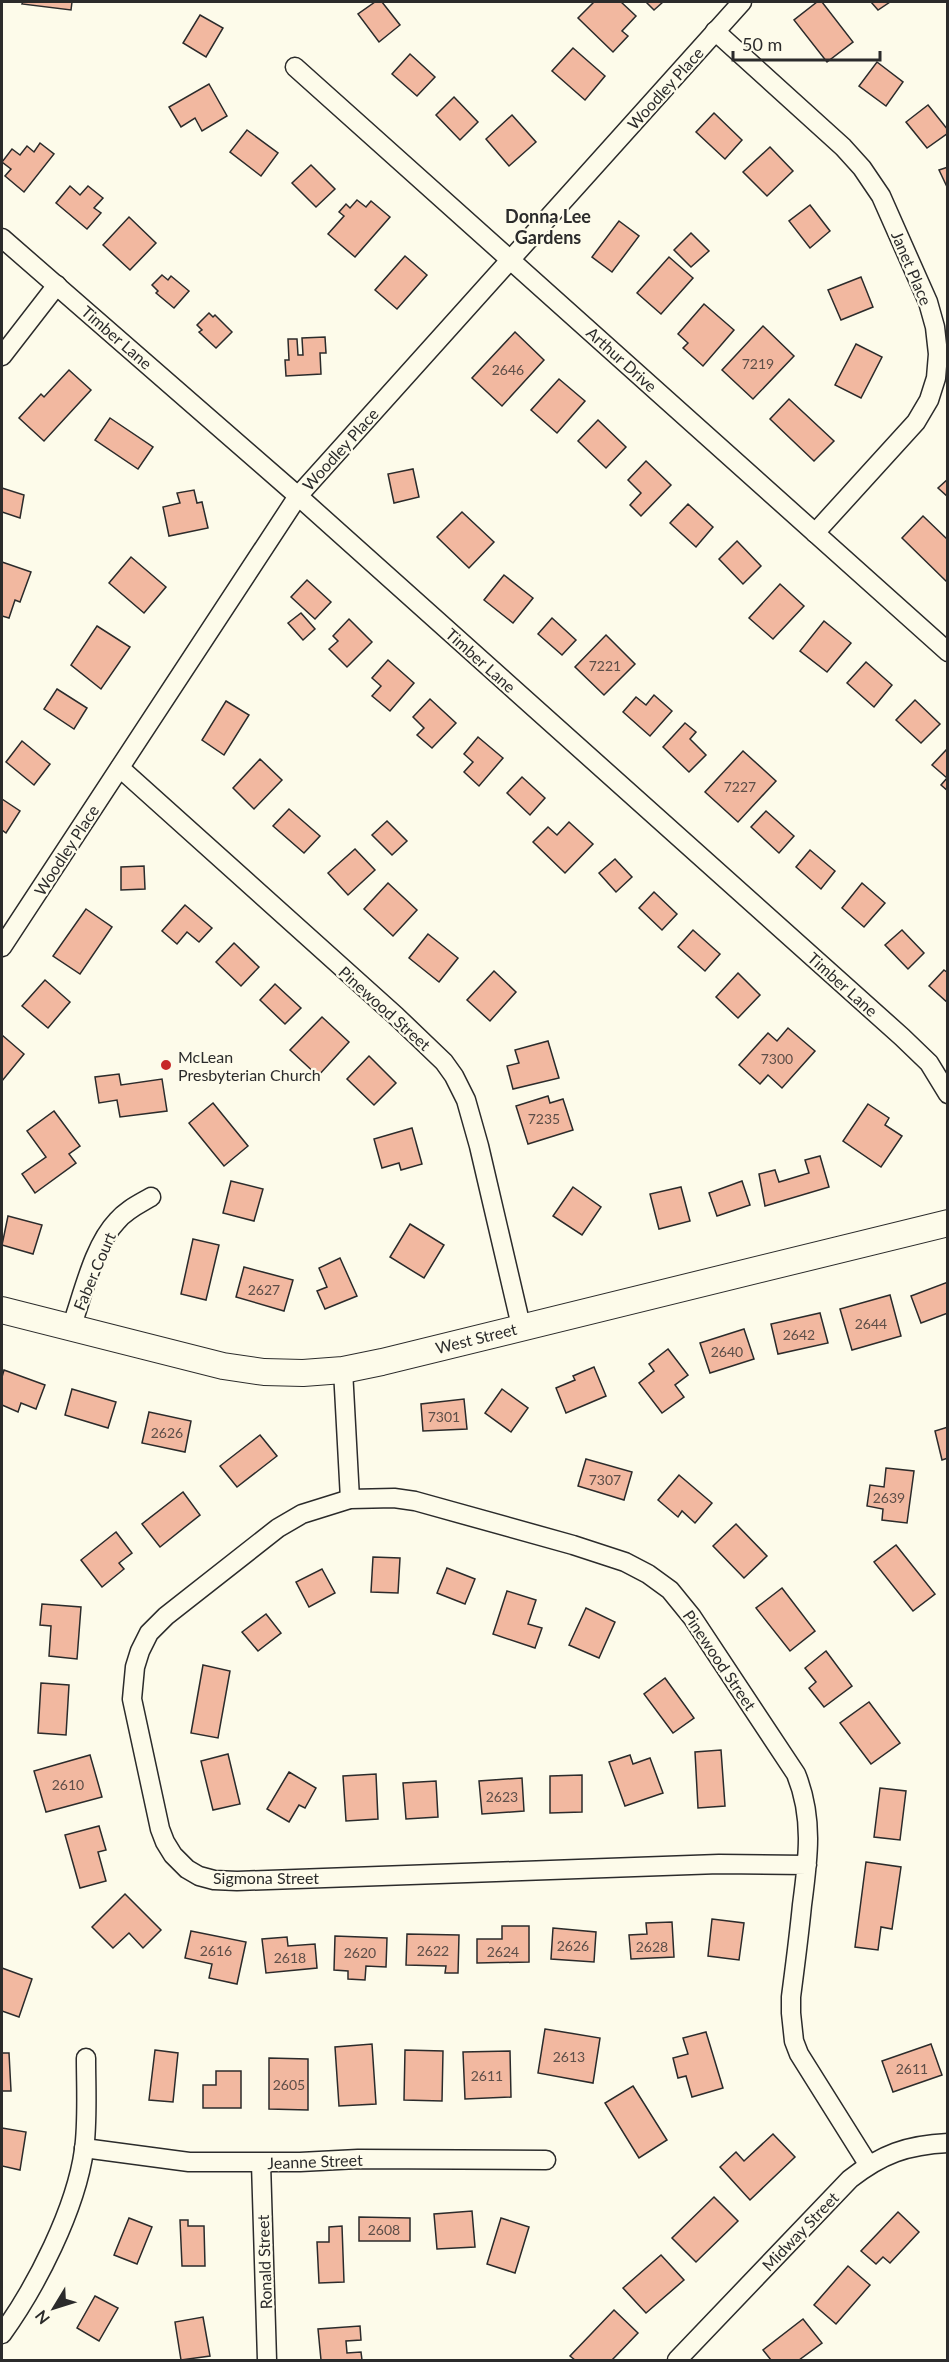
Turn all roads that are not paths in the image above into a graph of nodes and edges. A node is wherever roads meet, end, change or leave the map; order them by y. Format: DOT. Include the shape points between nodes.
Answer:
graph roads {
  1 [pos="742,2"];
  2 [pos="716,31"];
  3 [pos="295,67"];
  4 [pos="2,238"];
  5 [pos="510,260"];
  6 [pos="57,285"];
  7 [pos="2,356"];
  8 [pos="298,496"];
  9 [pos="815,533"];
  10 [pos="948,652"];
  11 [pos="120,768"];
  12 [pos="2,947"];
  13 [pos="948,1094"];
  14 [pos="152,1197"];
  15 [pos="948,1223"];
  16 [pos="2,1310"];
  17 [pos="521,1326"];
  18 [pos="71,1328"];
  19 [pos="342,1370"];
  20 [pos="350,1499"];
  21 [pos="807,1865"];
  22 [pos="86,2058"];
  23 [pos="948,2143"];
  24 [pos="84,2148"];
  25 [pos="546,2160"];
  26 [pos="261,2163"];
  27 [pos="868,2164"];
  28 [pos="2,2334"];
  29 [pos="267,2361"];
  30 [pos="677,2361"];
  1 -- 2 [label="street, Woodley Place"];
  2 -- 5 [label="street, Woodley Place"];
  2 -- 9 [label="street, Janet Place" via="862,168 881,196 928,302 935,327 938,354 929,400 916,422"];
  3 -- 5 [label="street, Arthur Drive"];
  4 -- 6 [label="street, Timber Lane"];
  5 -- 8 [label="street, Woodley Place"];
  5 -- 9 [label="street, Arthur Drive"];
  6 -- 7 [label="street"];
  6 -- 8 [label="street, Timber Lane"];
  8 -- 11 [label="street, Woodley Place"];
  8 -- 13 [label="street, Timber Lane" via="902,1037 929,1064"];
  9 -- 10 [label="street, Arthur Drive"];
  11 -- 12 [label="street, Woodley Place"];
  11 -- 17 [label="street, Pinewood Street" via="444,1062 466,1100"];
  14 -- 18 [label="street, Faber Court" via="117,1220 105,1237"];
  15 -- 17 [label="main road, West Street"];
  16 -- 18 [label="main road, West Street"];
  17 -- 19 [label="main road, West Street"];
  18 -- 19 [label="main road, West Street" via="223,1366 264,1372"];
  19 -- 20 [label="street"];
  20 -- 21 [label="street, Pinewood Street" via="415,1501 573,1545 626,1562 670,1590 693,1617 796,1774 808,1816"];
  20 -- 21 [label="street, Sigmona Street" via="302,1514 278,1528 166,1616 140,1651 132,1699 160,1829 173,1855 187,1869 214,1880 237,1881 719,1864"];
  21 -- 27 [label="street, Pinewood Street" via="791,1997 794,2041 806,2068"];
  22 -- 24 [label="street"];
  23 -- 27 [label="street, Midway Street" via="920,2144"];
  24 -- 26 [label="street, Jeanne Street" via="189,2162"];
  24 -- 28 [label="street" via="65,2215 42,2269"];
  25 -- 26 [label="street, Jeanne Street" via="358,2158"];
  26 -- 29 [label="street, Ronald Street"];
  27 -- 30 [label="street, Midway Street"];
}
